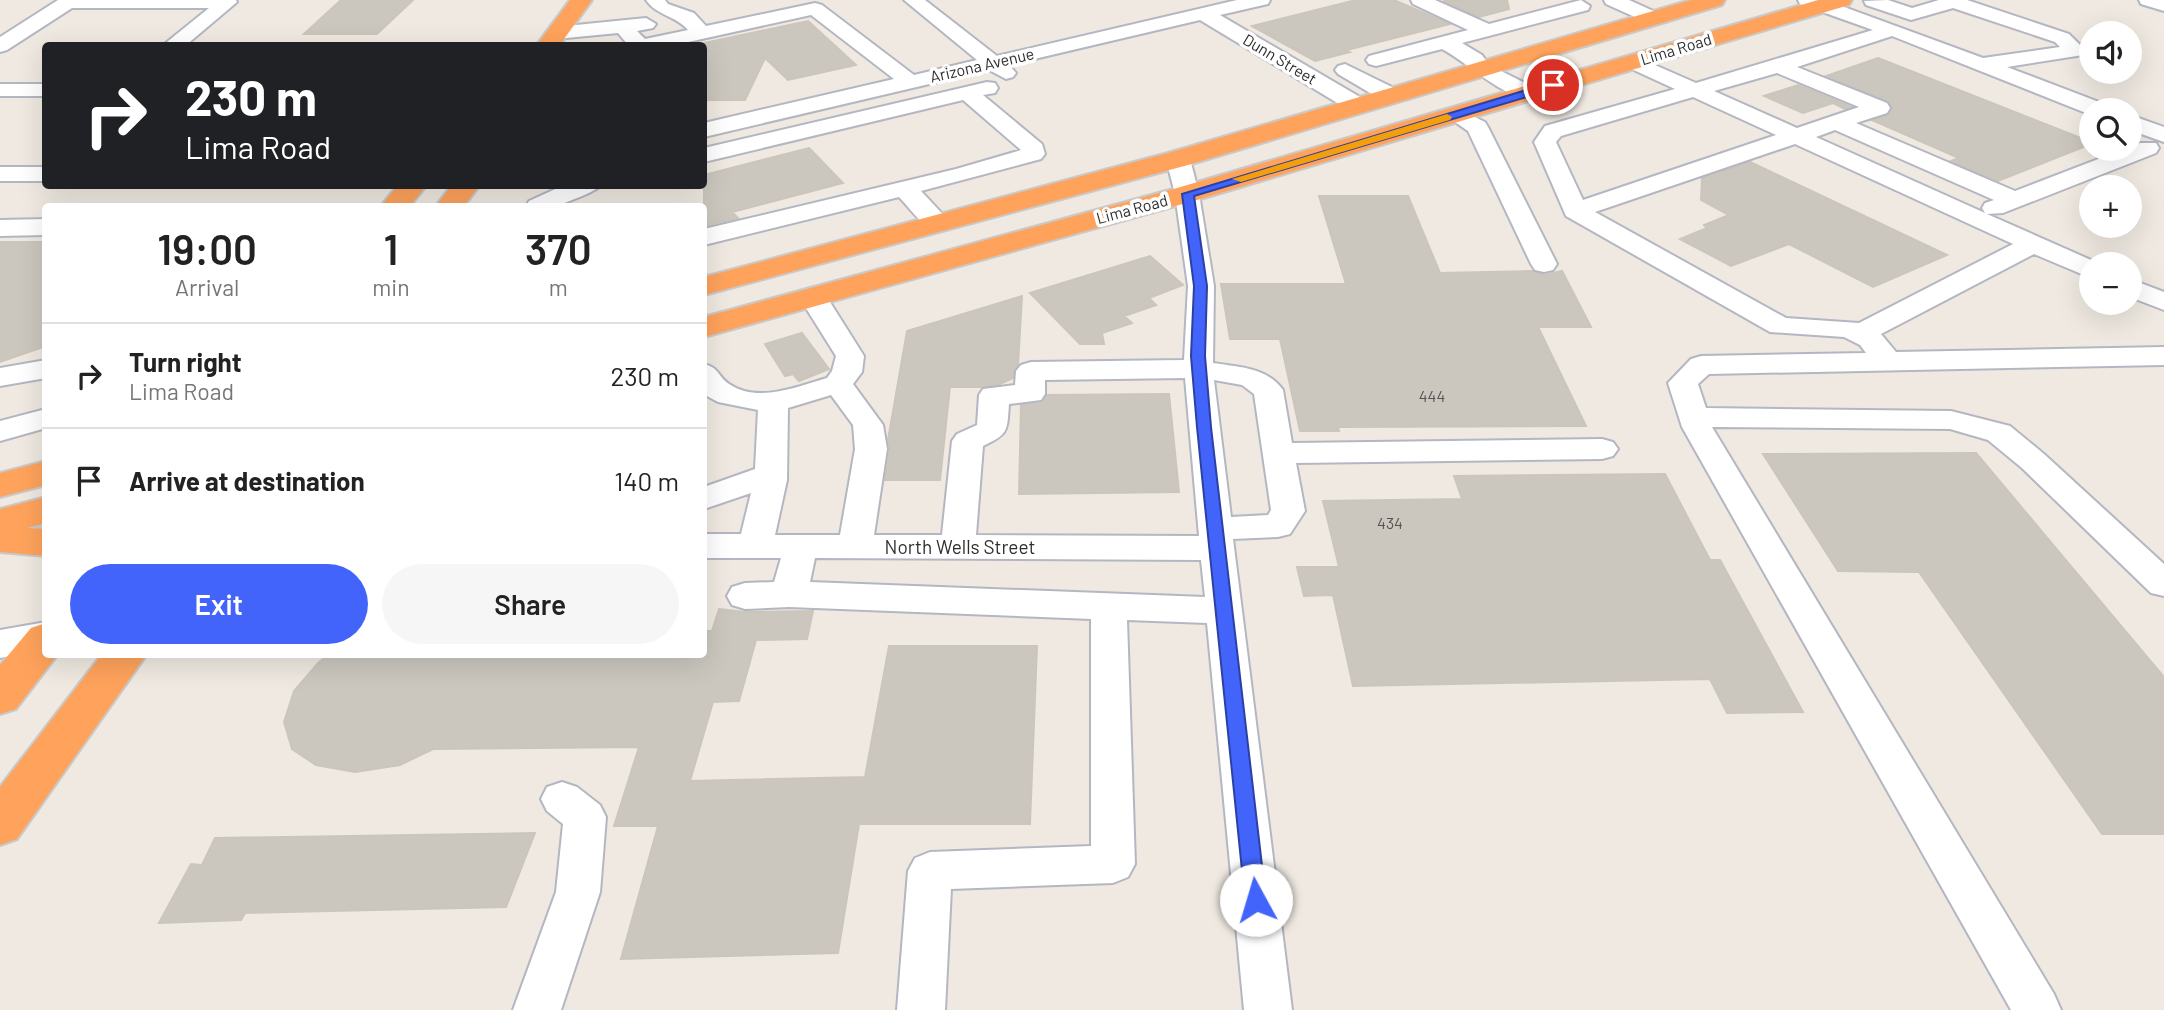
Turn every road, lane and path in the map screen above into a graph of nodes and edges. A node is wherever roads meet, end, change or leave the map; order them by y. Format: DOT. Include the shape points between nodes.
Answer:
graph roads {
  1 [pos="581,0"];
  2 [pos="655,0"];
  3 [pos="913,0"];
  4 [pos="1261,0"];
  5 [pos="1420,0"];
  6 [pos="1613,0"];
  7 [pos="1714,0"];
  8 [pos="1871,0"];
  9 [pos="2148,0"];
  10 [pos="64,1"];
  11 [pos="1951,1"];
  12 [pos="1824,2"];
  13 [pos="782,5"];
  14 [pos="2164,5"];
  15 [pos="1581,6"];
  16 [pos="1202,13"];
  17 [pos="687,17"];
  18 [pos="1653,18"];
  19 [pos="624,28"];
  20 [pos="1892,30"];
  21 [pos="1487,31"];
  22 [pos="701,33"];
  23 [pos="551,39"];
  24 [pos="177,42"];
  25 [pos="636,42"];
  26 [pos="659,42"];
  27 [pos="1445,42"];
  28 [pos="0,46"];
  29 [pos="1376,60"];
  30 [pos="1632,62"];
  31 [pos="993,63"];
  32 [pos="1978,65"];
  33 [pos="1778,66"];
  34 [pos="1482,69"];
  35 [pos="1345,71"];
  36 [pos="2001,73"];
  37 [pos="911,82"];
  38 [pos="0,90"];
  39 [pos="42,90"];
  40 [pos="1695,92"];
  41 [pos="967,93"];
  42 [pos="1527,93"];
  43 [pos="1390,95"];
  44 [pos="2079,102"];
  45 [pos="1357,105"];
  46 [pos="1456,114"];
  47 [pos="707,117"];
  48 [pos="746,120"];
  49 [pos="2079,121"];
  50 [pos="1837,123"];
  51 [pos="707,129"];
  52 [pos="1794,137"];
  53 [pos="2151,141"];
  54 [pos="707,151"];
  55 [pos="1178,159"];
  56 [pos="0,174"];
  57 [pos="42,174"];
  58 [pos="904,188"];
  59 [pos="1188,194"];
  60 [pos="578,195"];
  61 [pos="2015,200"];
  62 [pos="549,203"];
  63 [pos="1575,211"];
  64 [pos="1972,216"];
  65 [pos="938,223"];
  66 [pos="42,227"];
  67 [pos="0,228"];
  68 [pos="707,236"];
  69 [pos="2034,244"];
  70 [pos="1544,264"];
  71 [pos="2079,265"];
  72 [pos="707,285"];
  73 [pos="2142,292"];
  74 [pos="813,297"];
  75 [pos="2164,302"];
  76 [pos="707,326"];
  77 [pos="1860,333"];
  78 [pos="2164,356"];
  79 [pos="1888,361"];
  80 [pos="1199,369"];
  81 [pos="42,370"];
  82 [pos="0,377"];
  83 [pos="707,377"];
  84 [pos="838,384"];
  85 [pos="773,403"];
  86 [pos="1694,417"];
  87 [pos="42,419"];
  88 [pos="0,431"];
  89 [pos="1602,449"];
  90 [pos="1278,453"];
  91 [pos="42,474"];
  92 [pos="771,475"];
  93 [pos="0,485"];
  94 [pos="707,497"];
  95 [pos="42,511"];
  96 [pos="0,522"];
  97 [pos="0,539"];
  98 [pos="1216,539"];
  99 [pos="42,543"];
  100 [pos="707,546"];
  101 [pos="755,546"];
  102 [pos="801,546"];
  103 [pos="855,546"];
  104 [pos="958,547"];
  105 [pos="2164,584"];
  106 [pos="789,594"];
  107 [pos="745,597"];
  108 [pos="1109,607"];
  109 [pos="1223,611"];
  110 [pos="42,638"];
  111 [pos="42,642"];
  112 [pos="0,644"];
  113 [pos="123,658"];
  114 [pos="0,697"];
  115 [pos="562,799"];
  116 [pos="0,824"];
  117 [pos="537,1010"];
  118 [pos="921,1010"];
  119 [pos="1268,1010"];
  120 [pos="2037,1010"];
  1 -- 23 [label="highway"];
  2 -- 17 [label="street" via="662,8"];
  3 -- 31 [label="street"];
  4 -- 16 [label="street, Arizona Avenue"];
  5 -- 21 [label="street"];
  6 -- 18 [label="street"];
  7 -- 18 [label="highway, Lima Road"];
  8 -- 11 [label="street" via="1911,14"];
  9 -- 14 [label="street"];
  10 -- 24 [label="street" via="228,2"];
  10 -- 28 [label="street"];
  11 -- 32 [label="street" via="2062,38 2076,51"];
  12 -- 20 [label="street"];
  12 -- 30 [label="highway, Lima Road"];
  13 -- 17 [label="street"];
  13 -- 22 [label="street"];
  13 -- 37 [label="street" via="815,9"];
  15 -- 21 [label="street"];
  16 -- 31 [label="street, Arizona Avenue"];
  16 -- 45 [label="street, Dunn Street"];
  17 -- 19 [label="street"];
  17 -- 22 [label="street"];
  18 -- 34 [label="highway, Lima Road"];
  19 -- 23 [label="street"];
  19 -- 25 [label="street"];
  20 -- 32 [label="street"];
  20 -- 33 [label="street"];
  21 -- 27 [label="street"];
  22 -- 26 [label="street"];
  27 -- 29 [label="street"];
  27 -- 34 [label="street" via="1475,59"];
  30 -- 40 [label="street"];
  30 -- 42 [label="highway, Lima Road"];
  31 -- 37 [label="street, Arizona Avenue"];
  31 -- 41 [label="street" via="1017,81"];
  32 -- 36 [label="street"];
  33 -- 40 [label="street"];
  33 -- 50 [label="street" via="1879,108"];
  34 -- 42 [label="street"];
  34 -- 43 [label="highway, Lima Road"];
  35 -- 43 [label="street"];
  36 -- 44 [label="street"];
  36 -- 49 [label="street" via="1976,82"];
  37 -- 48 [label="street, Arizona Avenue"];
  38 -- 39 [label="street"];
  40 -- 52 [label="street"];
  40 -- 63 [label="street" via="1548,135 1545,142"];
  41 -- 54 [label="street"];
  41 -- 58 [label="street" via="1034,149 1033,154"];
  42 -- 46 [label="highway, Lima Road"];
  43 -- 45 [label="highway, Lima Road"];
  45 -- 55 [label="highway, Lima Road"];
  46 -- 59 [label="highway, Lima Road"];
  46 -- 70 [label="street" via="1476,127"];
  47 -- 48 [label="street"];
  48 -- 51 [label="street, Arizona Avenue"];
  50 -- 52 [label="street"];
  50 -- 61 [label="street"];
  52 -- 63 [label="street"];
  52 -- 64 [label="street"];
  53 -- 61 [label="street"];
  55 -- 59 [label="street"];
  55 -- 65 [label="highway, Lima Road"];
  56 -- 57 [label="street"];
  58 -- 65 [label="street"];
  58 -- 68 [label="street"];
  59 -- 74 [label="highway, Lima Road"];
  59 -- 80 [label="street" via="1201,286"];
  60 -- 62 [label="street"];
  61 -- 64 [label="street"];
  63 -- 77 [label="street" via="1780,327"];
  64 -- 69 [label="street"];
  65 -- 72 [label="highway, Lima Road"];
  66 -- 67 [label="street"];
  69 -- 71 [label="street"];
  69 -- 77 [label="street"];
  73 -- 75 [label="street"];
  74 -- 76 [label="highway, Lima Road"];
  74 -- 84 [label="street" via="850,356 847,372"];
  77 -- 79 [label="street"];
  78 -- 79 [label="street"];
  79 -- 86 [label="street" via="1701,365 1683,383"];
  80 -- 90 [label="street" via="1251,378 1268,390"];
  80 -- 98 [label="street"];
  80 -- 104 [label="street" via="1031,371 1030,394 993,394 992,430 968,441"];
  81 -- 82 [label="street"];
  83 -- 85 [label="street" via="716,389 730,396"];
  84 -- 85 [label="street"];
  84 -- 103 [label="street" via="868,425 871,449"];
  85 -- 92 [label="street"];
  86 -- 105 [label="street" via="1951,420 1999,433"];
  86 -- 120 [label="street"];
  87 -- 88 [label="street"];
  89 -- 90 [label="street"];
  90 -- 98 [label="street, North Wells Street" via="1288,510 1278,526"];
  91 -- 93 [label="highway"];
  92 -- 94 [label="street"];
  92 -- 101 [label="street"];
  95 -- 96 [label="highway"];
  97 -- 99 [label="highway"];
  98 -- 104 [label="street, North Wells Street"];
  98 -- 109 [label="street"];
  100 -- 101 [label="street, North Wells Street"];
  101 -- 102 [label="street, North Wells Street"];
  102 -- 103 [label="street, North Wells Street"];
  102 -- 106 [label="street"];
  103 -- 104 [label="street, North Wells Street"];
  106 -- 107 [label="street"];
  106 -- 108 [label="street"];
  108 -- 109 [label="street"];
  108 -- 118 [label="street" via="1113,864 930,871"];
  109 -- 119 [label="street"];
  110 -- 112 [label="street"];
  111 -- 114 [label="highway"];
  113 -- 116 [label="highway"];
  115 -- 117 [label="street" via="585,817 578,892"];
}
